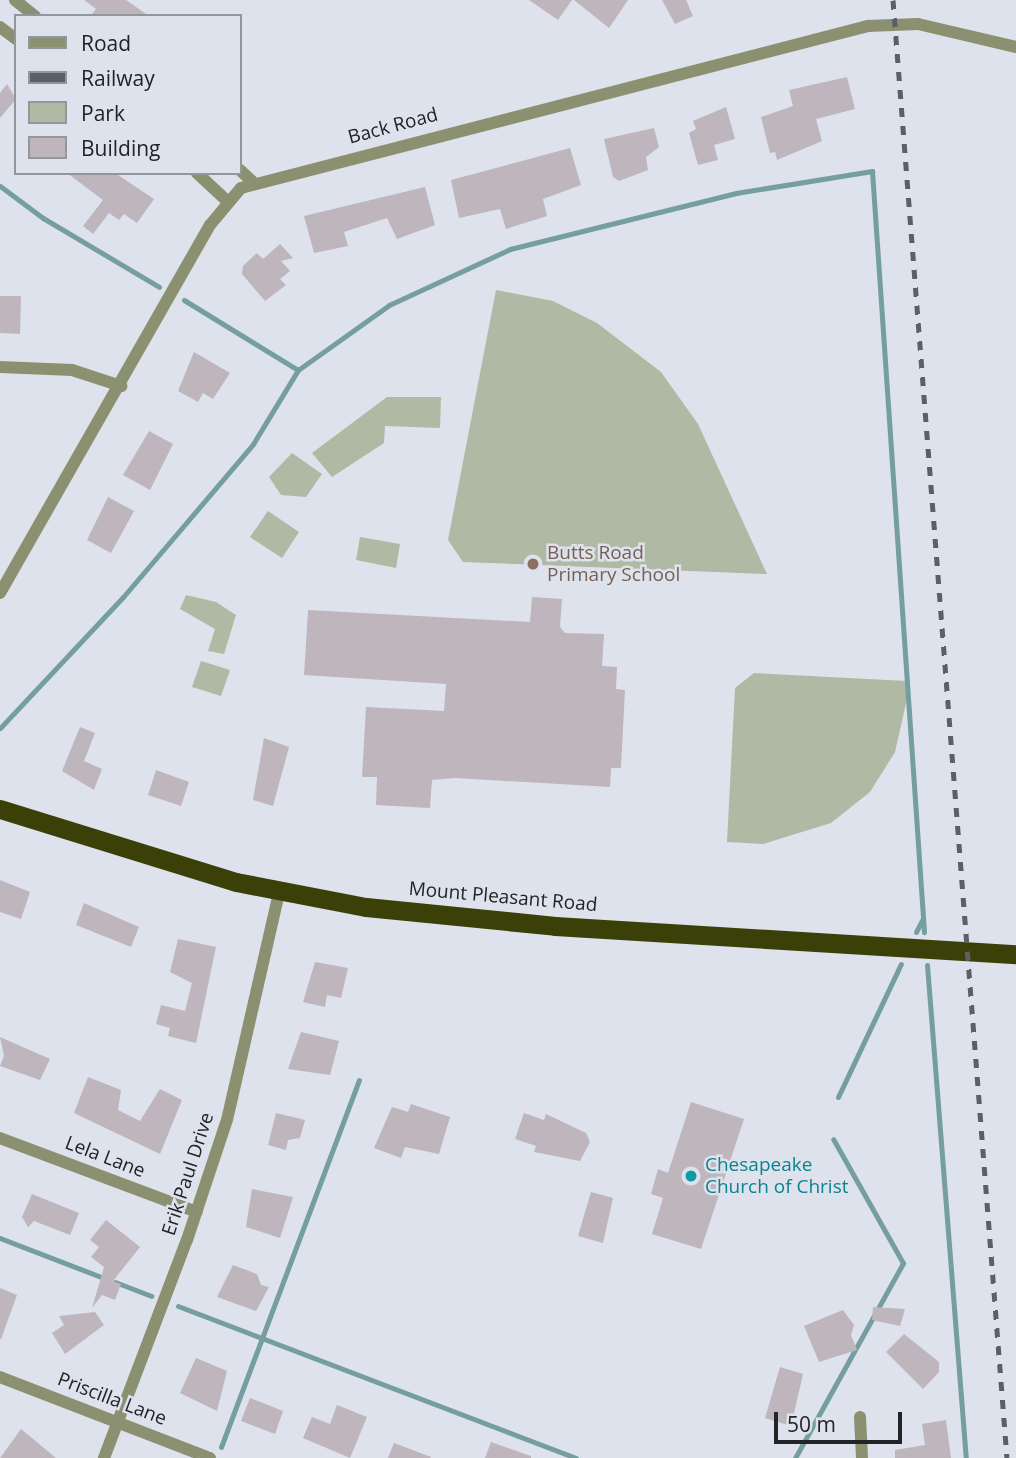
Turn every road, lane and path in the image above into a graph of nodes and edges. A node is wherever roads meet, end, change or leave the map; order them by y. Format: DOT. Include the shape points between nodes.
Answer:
graph roads {
  1 [pos="15,0"];
  2 [pos="32,14"];
  3 [pos="1016,47"];
  4 [pos="242,172"];
  5 [pos="199,175"];
  6 [pos="253,182"];
  7 [pos="227,201"];
  8 [pos="0,368"];
  9 [pos="121,386"];
  10 [pos="0,593"];
  11 [pos="0,809"];
  12 [pos="279,893"];
  13 [pos="1016,954"];
  14 [pos="0,1138"];
  15 [pos="198,1212"];
  16 [pos="0,1377"];
  17 [pos="860,1417"];
  18 [pos="118,1422"];
  19 [pos="104,1458"];
  20 [pos="210,1458"];
  21 [pos="862,1458"];
  1 -- 2 [label="street"];
  3 -- 6 [label="street, Back Road" via="918,24 868,26"];
  4 -- 6 [label="street"];
  5 -- 7 [label="street"];
  6 -- 7 [label="street, Back Road"];
  7 -- 9 [label="street, Back Road"];
  8 -- 9 [label="street" via="72,370"];
  9 -- 10 [label="street, Back Road"];
  11 -- 12 [label="highway, Mount Pleasant Road"];
  12 -- 13 [label="highway, Mount Pleasant Road" via="555,926"];
  12 -- 15 [label="street, Erik Paul Drive" via="246,1048"];
  14 -- 15 [label="street, Lela Lane"];
  15 -- 18 [label="street, Erik Paul Drive"];
  16 -- 18 [label="street, Priscilla Lane"];
  17 -- 21 [label="street"];
  18 -- 19 [label="street, Erik Paul Drive"];
  18 -- 20 [label="street, Priscilla Lane"];
}
